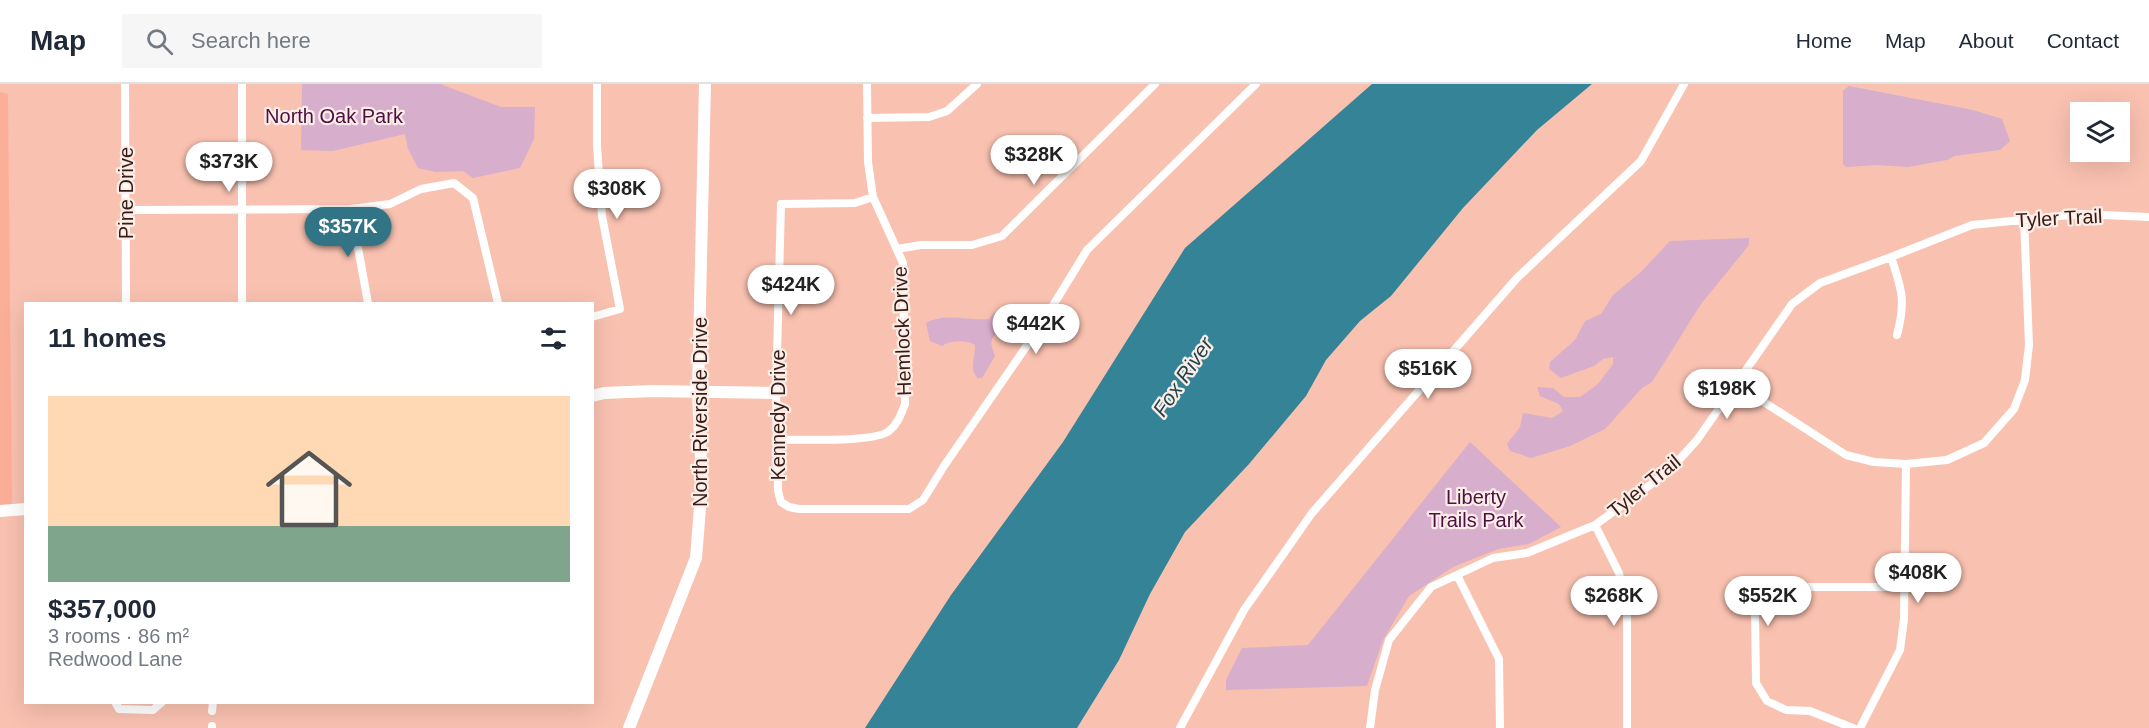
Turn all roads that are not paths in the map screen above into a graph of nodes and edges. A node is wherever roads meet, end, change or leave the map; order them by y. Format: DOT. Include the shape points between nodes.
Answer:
graph roads {
  1 [pos="125,84"];
  2 [pos="242,84"];
  3 [pos="597,84"];
  4 [pos="705,84"];
  5 [pos="867,84"];
  6 [pos="977,84"];
  7 [pos="1155,84"];
  8 [pos="1256,84"];
  9 [pos="1684,84"];
  10 [pos="867,118"];
  11 [pos="873,197"];
  12 [pos="351,209"];
  13 [pos="127,210"];
  14 [pos="242,210"];
  15 [pos="2149,217"];
  16 [pos="2024,218"];
  17 [pos="897,249"];
  18 [pos="1891,257"];
  19 [pos="126,302"];
  20 [pos="242,302"];
  21 [pos="368,302"];
  22 [pos="498,302"];
  23 [pos="594,316"];
  24 [pos="1897,335"];
  25 [pos="1736,384"];
  26 [pos="698,392"];
  27 [pos="776,393"];
  28 [pos="594,396"];
  29 [pos="777,440"];
  30 [pos="1906,464"];
  31 [pos="24,510"];
  32 [pos="0,511"];
  33 [pos="1594,525"];
  34 [pos="1457,575"];
  35 [pos="1905,587"];
  36 [pos="117,704"];
  37 [pos="160,704"];
  38 [pos="629,728"];
  39 [pos="1180,728"];
  40 [pos="1370,728"];
  41 [pos="1500,728"];
  42 [pos="1627,728"];
  43 [pos="1853,728"];
  44 [pos="1860,728"];
  1 -- 13 [label="street, Pine Drive"];
  2 -- 14 [label="street"];
  3 -- 23 [label="street" via="602,216 620,309"];
  4 -- 26 [label="street, North Riverside Drive"];
  5 -- 10 [label="street, Hemlock Drive"];
  6 -- 10 [label="street" via="947,111 929,117"];
  7 -- 17 [label="street" via="1002,236 972,245"];
  8 -- 29 [label="street, Kennedy Drive" via="1087,250 923,500 909,509 799,509 781,502"];
  9 -- 39 [label="street" via="1641,161 1517,278 1311,513 1244,610"];
  10 -- 11 [label="street, Hemlock Drive"];
  11 -- 17 [label="street, Hemlock Drive"];
  11 -- 27 [label="street, Kennedy Drive" via="855,203 781,204"];
  12 -- 14 [label="street"];
  12 -- 21 [label="street"];
  12 -- 22 [label="street" via="390,204 421,189 454,183 473,198"];
  13 -- 14 [label="street"];
  13 -- 19 [label="street, Pine Drive"];
  14 -- 20 [label="street"];
  15 -- 16 [label="street, Tyler Trail" via="2080,214"];
  16 -- 18 [label="street, Tyler Trail" via="1972,225"];
  16 -- 30 [label="street" via="2029,345 2025,380 2014,409 1984,443 1947,460"];
  17 -- 29 [label="street, Hemlock Drive" via="903,263 905,404 898,421 888,433 872,438"];
  18 -- 24 [label="street" via="1903,293"];
  18 -- 25 [label="street, Tyler Trail" via="1820,283 1792,304"];
  25 -- 30 [label="street" via="1846,455"];
  25 -- 33 [label="street, Tyler Trail" via="1697,440 1668,472"];
  26 -- 27 [label="street"];
  26 -- 28 [label="street"];
  26 -- 38 [label="street, North Riverside Drive" via="702,482 696,558"];
  27 -- 29 [label="street, Kennedy Drive"];
  30 -- 35 [label="street"];
  31 -- 32 [label="street"];
  33 -- 34 [label="street, Tyler Trail" via="1527,553 1493,558"];
  33 -- 42 [label="street" via="1619,573 1627,612"];
  34 -- 40 [label="street, Tyler Trail" via="1431,587 1389,640 1375,690"];
  34 -- 41 [label="street" via="1499,658"];
  35 -- 43 [label="street" via="1784,587 1770,595 1755,612 1756,683 1767,701 1786,710 1810,711"];
  35 -- 44 [label="street" via="1900,650"];
  36 -- 37 [label="street" via="119,709 153,710"];
}
